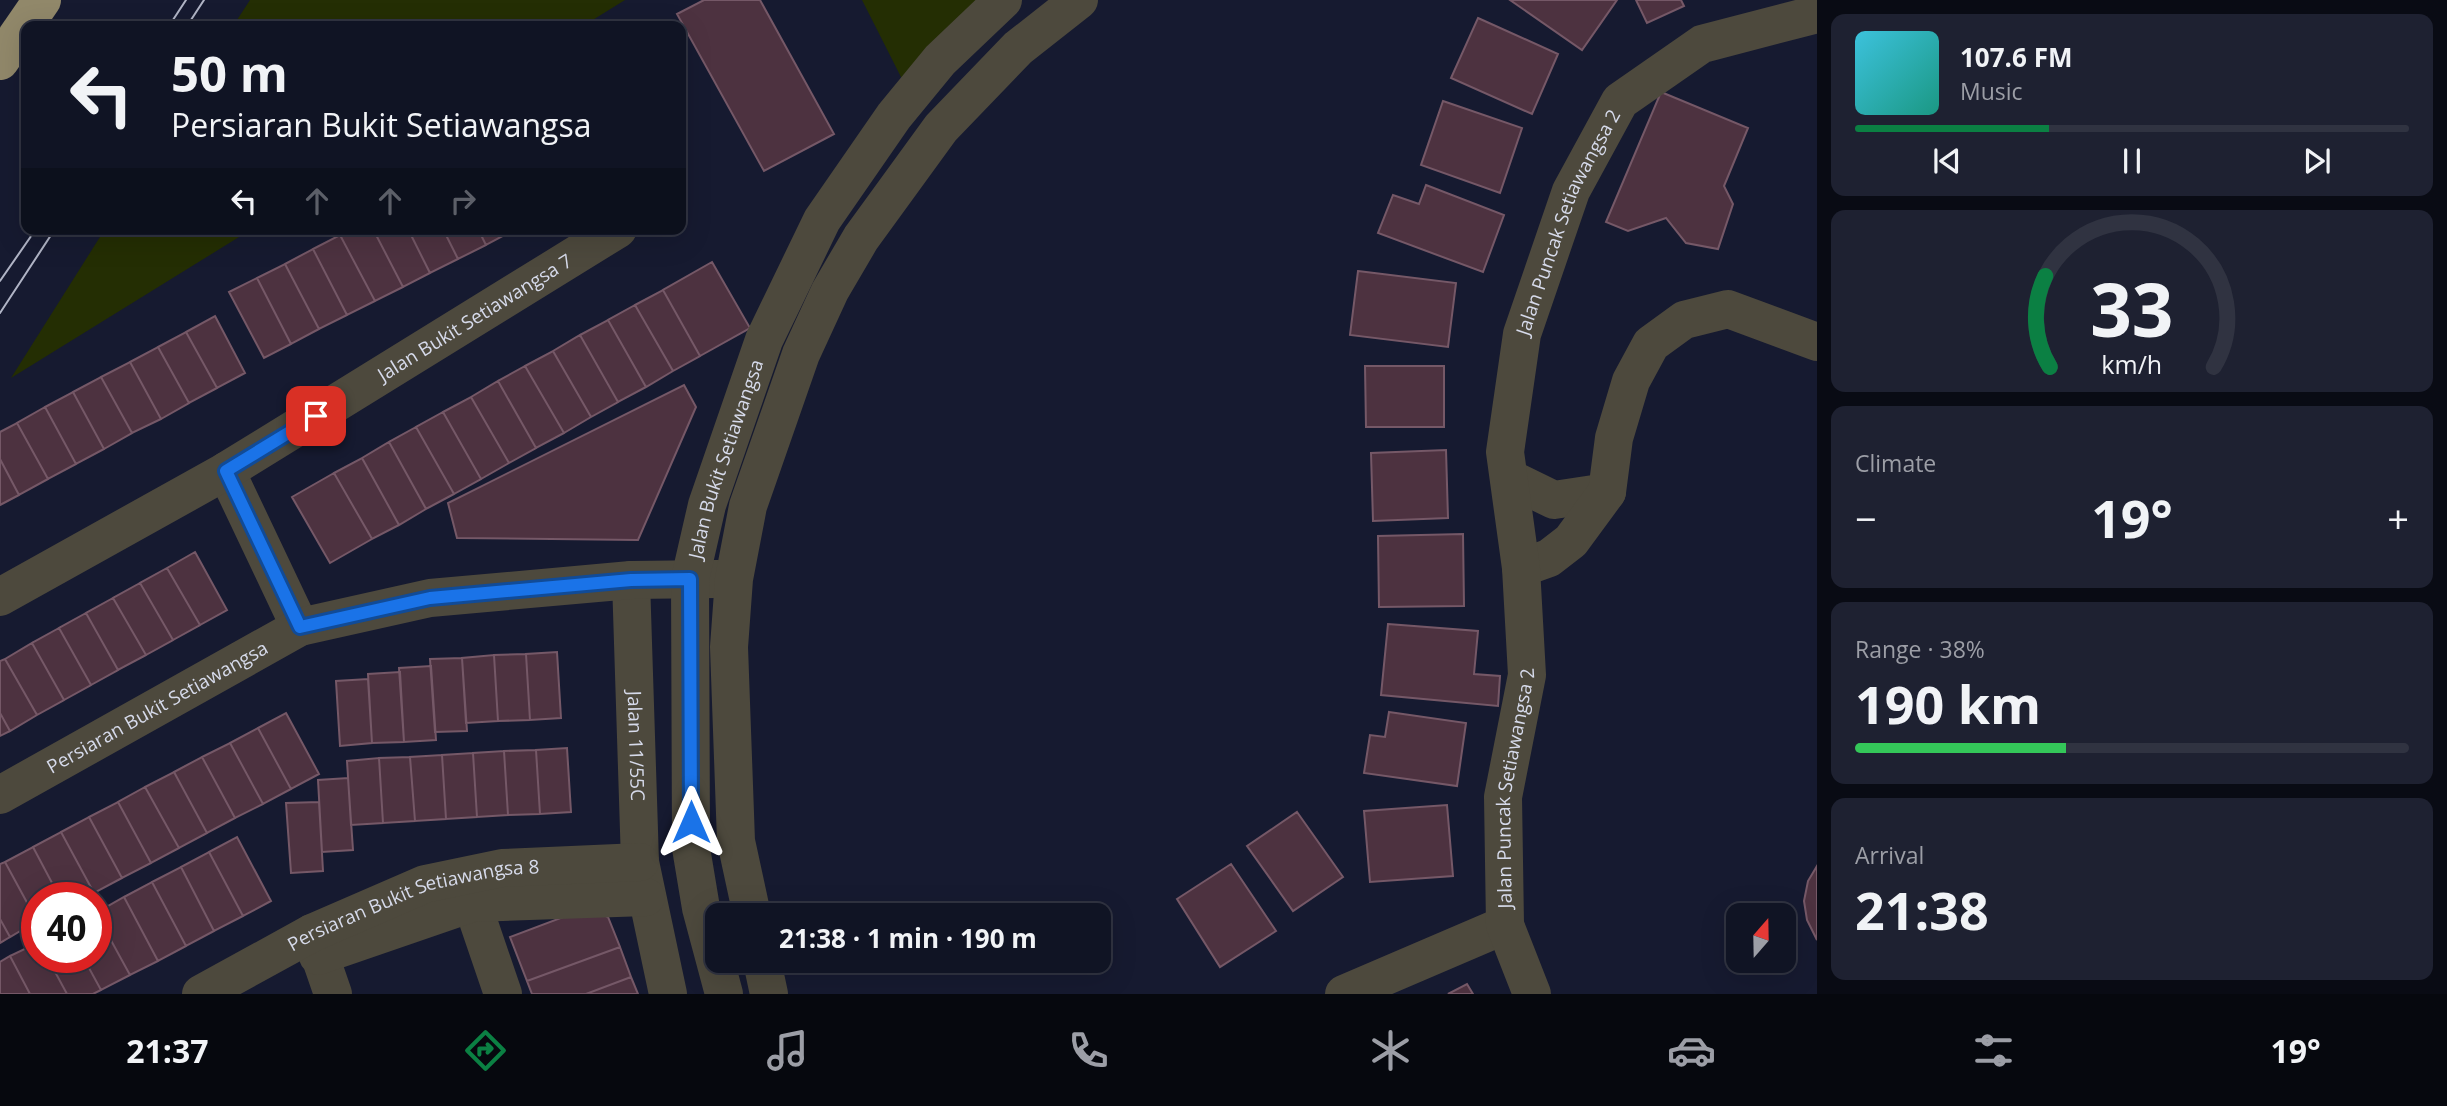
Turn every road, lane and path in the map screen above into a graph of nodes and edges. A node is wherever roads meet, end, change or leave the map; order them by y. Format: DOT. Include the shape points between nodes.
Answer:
graph roads {
  1 [pos="42,0"];
  2 [pos="1003,0"];
  3 [pos="1079,0"];
  4 [pos="1817,14"];
  5 [pos="28,21"];
  6 [pos="21,30"];
  7 [pos="0,61"];
  8 [pos="608,235"];
  9 [pos="1817,342"];
  10 [pos="226,471"];
  11 [pos="1509,478"];
  12 [pos="1607,492"];
  13 [pos="1521,568"];
  14 [pos="690,579"];
  15 [pos="734,579"];
  16 [pos="631,580"];
  17 [pos="0,597"];
  18 [pos="300,627"];
  19 [pos="0,795"];
  20 [pos="643,880"];
  21 [pos="472,903"];
  22 [pos="749,903"];
  23 [pos="1504,925"];
  24 [pos="315,944"];
  25 [pos="765,973"];
  26 [pos="201,994"];
  27 [pos="333,994"];
  28 [pos="503,994"];
  29 [pos="668,994"];
  30 [pos="724,994"];
  31 [pos="769,994"];
  32 [pos="1344,994"];
  33 [pos="1532,994"];
  1 -- 5 [label="highway"];
  2 -- 14 [label="street, Jalan Bukit Setiawangsa" via="940,60 901,107 822,220 764,340 708,505"];
  3 -- 15 [label="street, Jalan Bukit Setiawangsa" via="1018,48 941,128 861,238 800,354 748,506"];
  4 -- 11 [label="street, Jalan Puncak Setiawangsa 2" via="1702,44 1620,102 1571,191 1522,334 1505,452"];
  6 -- 7 [label="highway"];
  8 -- 10 [label="street, Jalan Bukit Setiawangsa 7"];
  9 -- 12 [label="street" via="1728,309 1684,320 1651,344 1631,381 1617,427"];
  10 -- 17 [label="street, Jalan Bukit Setiawangsa 7"];
  10 -- 18 [label="street"];
  11 -- 12 [label="street" via="1554,500"];
  11 -- 13 [label="street, Jalan Puncak Setiawangsa 2"];
  12 -- 13 [label="street" via="1571,541 1549,558"];
  13 -- 23 [label="street, Jalan Puncak Setiawangsa 2" via="1527,674 1503,797"];
  14 -- 15 [label="street, Persiaran Bukit Setiawangsa"];
  14 -- 16 [label="street, Persiaran Bukit Setiawangsa"];
  14 -- 30 [label="street, Jalan Bukit Setiawangsa" via="691,848"];
  15 -- 22 [label="street, Jalan Bukit Setiawangsa" via="729,647 736,841"];
  16 -- 18 [label="street, Persiaran Bukit Setiawangsa" via="430,598"];
  16 -- 20 [label="street, Jalan 11/55C"];
  18 -- 19 [label="street, Persiaran Bukit Setiawangsa"];
  20 -- 21 [label="street"];
  20 -- 24 [label="street, Persiaran Bukit Setiawangsa 8" via="502,868 438,881"];
  20 -- 29 [label="street, Jalan 11/55C"];
  21 -- 24 [label="street"];
  21 -- 28 [label="street"];
  23 -- 32 [label="street, Jalan Puncak Setiawangsa 2"];
  23 -- 33 [label="street, Jalan Puncak Setiawangsa 2"];
  24 -- 26 [label="street, Persiaran Bukit Setiawangsa 8"];
  24 -- 27 [label="street"];
  25 -- 31 [label="street"];
}
